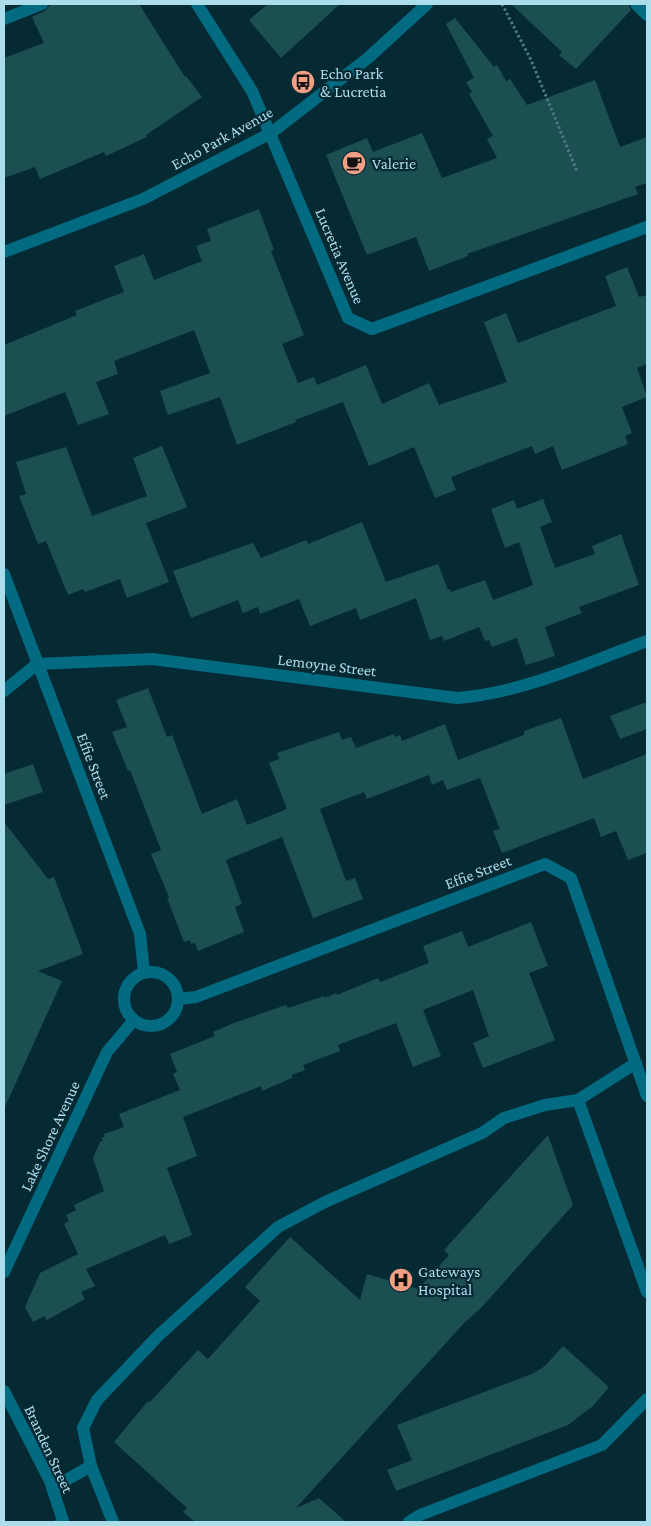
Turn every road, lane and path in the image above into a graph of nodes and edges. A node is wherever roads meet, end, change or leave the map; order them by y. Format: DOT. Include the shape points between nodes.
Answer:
graph roads {
  1 [pos="42,4"];
  2 [pos="197,4"];
  3 [pos="427,4"];
  4 [pos="502,4"];
  5 [pos="636,4"];
  6 [pos="647,15"];
  7 [pos="4,19"];
  8 [pos="271,133"];
  9 [pos="577,171"];
  10 [pos="647,226"];
  11 [pos="4,252"];
  12 [pos="4,574"];
  13 [pos="647,641"];
  14 [pos="37,664"];
  15 [pos="4,691"];
  16 [pos="144,972"];
  17 [pos="178,999"];
  18 [pos="134,1020"];
  19 [pos="642,1061"];
  20 [pos="647,1096"];
  21 [pos="578,1100"];
  22 [pos="4,1272"];
  23 [pos="647,1292"];
  24 [pos="4,1391"];
  25 [pos="647,1399"];
  26 [pos="91,1466"];
  27 [pos="52,1488"];
  28 [pos="62,1522"];
  29 [pos="113,1522"];
  30 [pos="408,1522"];
  1 -- 7 [label="street"];
  2 -- 8 [label="street, Lucretia Avenue" via="252,91"];
  3 -- 8 [label="street, Echo Park Avenue" via="368,58"];
  4 -- 9 [label="path" via="531,60"];
  5 -- 6 [label="street"];
  8 -- 10 [label="street, Lucretia Avenue" via="348,318 372,329"];
  8 -- 11 [label="street, Echo Park Avenue" via="143,199"];
  12 -- 14 [label="street, Effie Street"];
  13 -- 14 [label="street, Lemoyne Street" via="515,689 488,696 457,698 152,659"];
  14 -- 15 [label="street"];
  14 -- 16 [label="street, Effie Street" via="140,934"];
  16 -- 17 [label="street" via="152,971 170,978"];
  16 -- 18 [label="street" via="130,981 126,989 125,1005"];
  17 -- 18 [label="street" via="175,1013 160,1024 142,1024"];
  17 -- 19 [label="street, Effie Street" via="196,997 545,864 571,878"];
  18 -- 22 [label="street, Lake Shore Avenue" via="107,1052"];
  19 -- 20 [label="street, Effie Street"];
  19 -- 21 [label="street"];
  21 -- 23 [label="street"];
  21 -- 26 [label="street" via="545,1105 504,1118 482,1133 325,1202 278,1227 159,1335 97,1400 83,1428"];
  24 -- 27 [label="street, Branden Street"];
  25 -- 30 [label="street" via="602,1445"];
  26 -- 27 [label="street"];
  26 -- 29 [label="street"];
  27 -- 28 [label="street, Branden Street"];
}
